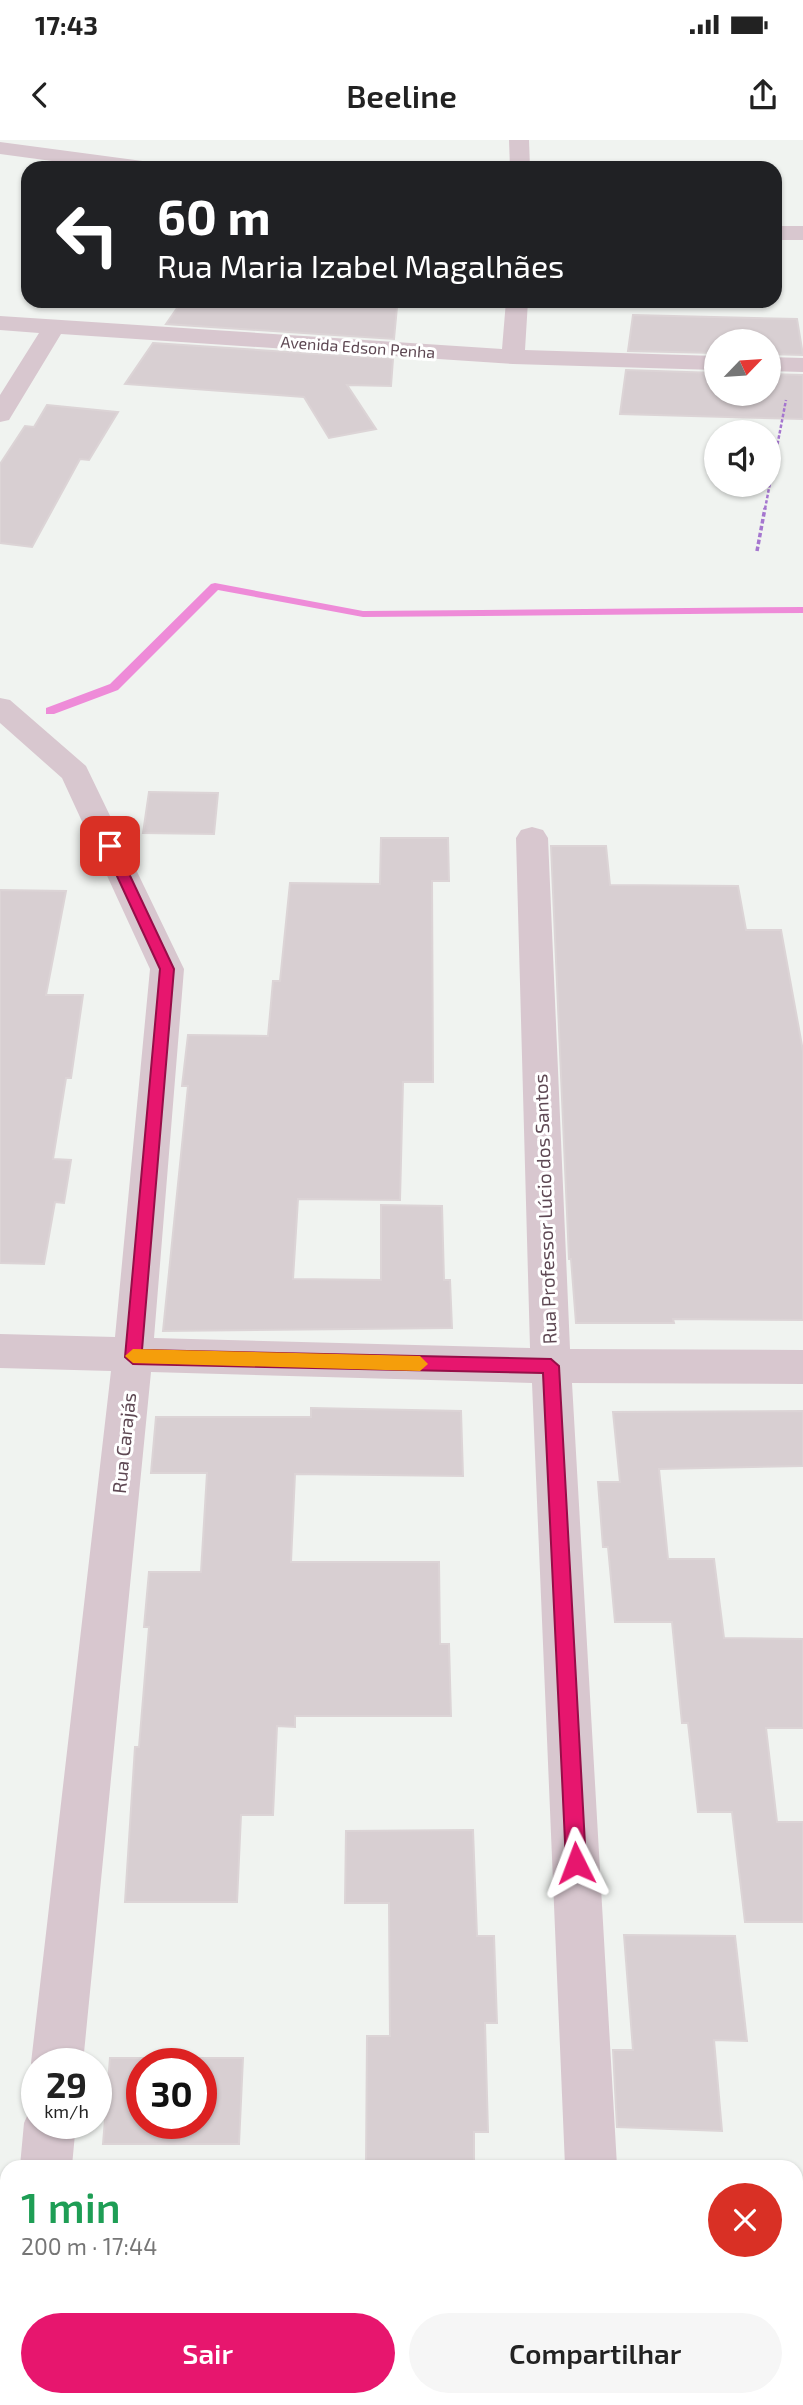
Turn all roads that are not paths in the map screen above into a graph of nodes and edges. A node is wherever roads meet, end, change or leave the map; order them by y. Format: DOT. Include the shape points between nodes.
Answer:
graph roads {
  1 [pos="519,140"];
  2 [pos="0,148"];
  3 [pos="98,161"];
  4 [pos="520,161"];
  5 [pos="782,233"];
  6 [pos="803,233"];
  7 [pos="516,308"];
  8 [pos="0,323"];
  9 [pos="53,328"];
  10 [pos="513,357"];
  11 [pos="704,363"];
  12 [pos="0,415"];
  13 [pos="0,707"];
  14 [pos="532,838"];
  15 [pos="0,1352"];
  16 [pos="133,1357"];
  17 [pos="551,1366"];
  18 [pos="803,1367"];
  19 [pos="59,2048"];
  20 [pos="49,2139"];
  21 [pos="47,2160"];
  22 [pos="591,2160"];
  1 -- 4 [label="street"];
  2 -- 3 [label="street"];
  5 -- 6 [label="street"];
  7 -- 10 [label="street"];
  8 -- 9 [label="street, Avenida Edson Penha"];
  9 -- 10 [label="street, Avenida Edson Penha"];
  9 -- 12 [label="street"];
  10 -- 11 [label="street, Avenida Edson Penha"];
  13 -- 16 [label="street, Rua Carajás" via="75,773 167,969"];
  14 -- 17 [label="street, Rua Professor Lúcio dos Santos"];
  15 -- 16 [label="street"];
  16 -- 17 [label="street"];
  16 -- 19 [label="street, Rua Carajás"];
  17 -- 18 [label="street"];
  17 -- 22 [label="street, Rua Professor Lúcio dos Santos"];
  20 -- 21 [label="street"];
}
